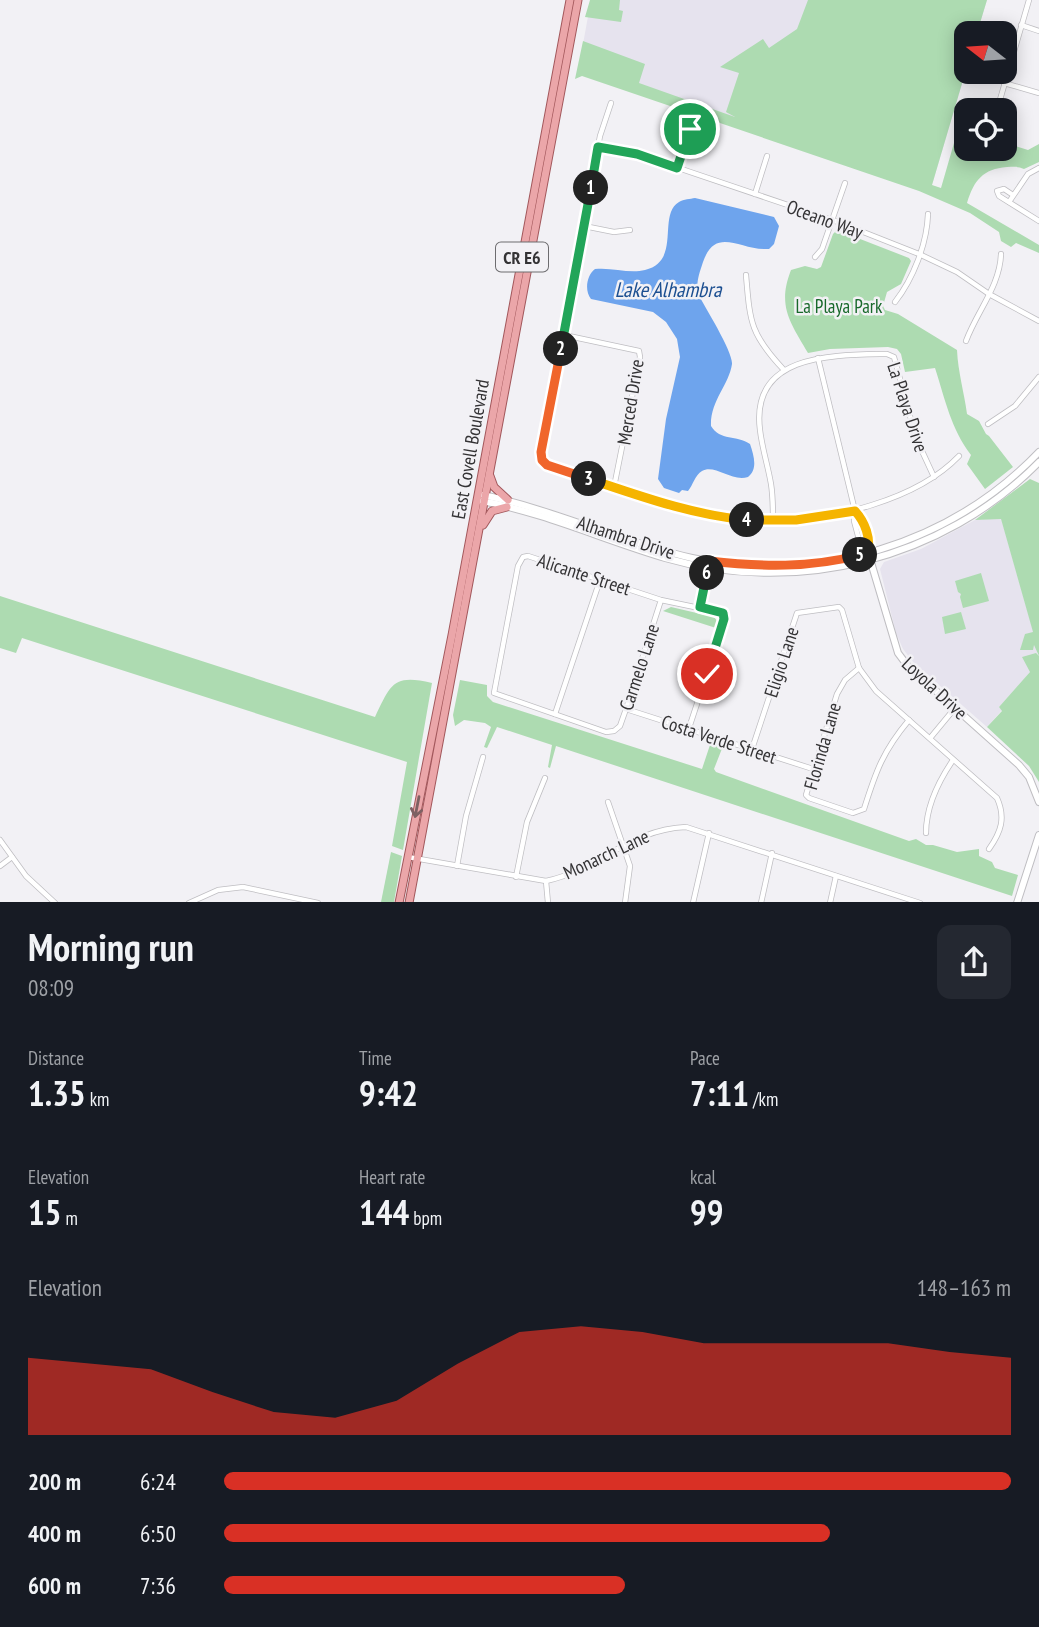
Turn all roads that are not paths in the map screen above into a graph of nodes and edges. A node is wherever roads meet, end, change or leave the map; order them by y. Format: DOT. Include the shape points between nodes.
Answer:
graph roads {
  1 [pos="570,0"];
  2 [pos="578,0"];
  3 [pos="1029,0"];
  4 [pos="1021,26"];
  5 [pos="1039,31"];
  6 [pos="1017,39"];
  7 [pos="1008,84"];
  8 [pos="1039,93"];
  9 [pos="611,103"];
  10 [pos="690,129"];
  11 [pos="598,147"];
  12 [pos="767,156"];
  13 [pos="677,168"];
  14 [pos="1039,168"];
  15 [pos="845,183"];
  16 [pos="755,194"];
  17 [pos="1013,195"];
  18 [pos="1009,202"];
  19 [pos="928,214"];
  20 [pos="832,220"];
  21 [pos="1039,221"];
  22 [pos="584,226"];
  23 [pos="629,230"];
  24 [pos="919,254"];
  25 [pos="1001,254"];
  26 [pos="815,257"];
  27 [pos="746,275"];
  28 [pos="989,294"];
  29 [pos="895,302"];
  30 [pos="1039,321"];
  31 [pos="564,335"];
  32 [pos="966,341"];
  33 [pos="818,358"];
  34 [pos="784,370"];
  35 [pos="1039,377"];
  36 [pos="988,424"];
  37 [pos="1039,452"];
  38 [pos="960,456"];
  39 [pos="1039,462"];
  40 [pos="489,474"];
  41 [pos="934,477"];
  42 [pos="614,487"];
  43 [pos="481,498"];
  44 [pos="507,503"];
  45 [pos="855,511"];
  46 [pos="773,522"];
  47 [pos="479,531"];
  48 [pos="870,556"];
  49 [pos="709,564"];
  50 [pos="600,580"];
  51 [pos="661,600"];
  52 [pos="700,607"];
  53 [pos="859,668"];
  54 [pos="494,693"];
  55 [pos="955,708"];
  56 [pos="626,709"];
  57 [pos="555,714"];
  58 [pos="909,720"];
  59 [pos="689,728"];
  60 [pos="931,737"];
  61 [pos="752,749"];
  62 [pos="483,757"];
  63 [pos="953,760"];
  64 [pos="813,769"];
  65 [pos="545,778"];
  66 [pos="608,802"];
  67 [pos="1039,802"];
  68 [pos="709,833"];
  69 [pos="926,833"];
  70 [pos="1039,835"];
  71 [pos="0,840"];
  72 [pos="624,845"];
  73 [pos="989,849"];
  74 [pos="772,853"];
  75 [pos="12,857"];
  76 [pos="408,857"];
  77 [pos="417,858"];
  78 [pos="0,866"];
  79 [pos="457,866"];
  80 [pos="836,876"];
  81 [pos="516,877"];
  82 [pos="546,881"];
  83 [pos="55,902"];
  84 [pos="189,902"];
  85 [pos="318,902"];
  86 [pos="399,902"];
  87 [pos="409,902"];
  88 [pos="548,902"];
  89 [pos="625,902"];
  90 [pos="693,902"];
  91 [pos="761,902"];
  92 [pos="830,902"];
  93 [pos="920,902"];
  94 [pos="1017,902"];
  1 -- 43 [label="main road, East Covell Boulevard / CR E6"];
  2 -- 40 [label="main road, East Covell Boulevard / CR E6"];
  3 -- 4 [label="street"];
  4 -- 5 [label="street"];
  4 -- 6 [label="street"];
  7 -- 8 [label="street"];
  9 -- 11 [label="street"];
  10 -- 13 [label="street"];
  11 -- 13 [label="street, Oceano Way"];
  11 -- 22 [label="street"];
  12 -- 16 [label="street"];
  13 -- 16 [label="street, Oceano Way"];
  14 -- 17 [label="street" via="1028,174"];
  15 -- 20 [label="street"];
  16 -- 20 [label="street, Oceano Way"];
  17 -- 18 [label="street"];
  17 -- 18 [label="street" via="1004,189 997,191"];
  18 -- 21 [label="street"];
  19 -- 24 [label="street"];
  20 -- 24 [label="street, Oceano Way"];
  20 -- 26 [label="street"];
  22 -- 23 [label="street"];
  22 -- 31 [label="street"];
  24 -- 28 [label="street, Oceano Way"];
  24 -- 29 [label="street"];
  25 -- 28 [label="street" via="1001,270"];
  27 -- 34 [label="street" via="754,331"];
  28 -- 30 [label="street, Oceano Way"];
  28 -- 32 [label="street"];
  31 -- 42 [label="street" via="542,460"];
  31 -- 42 [label="street, Merced Drive" via="639,351"];
  33 -- 34 [label="street, La Playa Drive"];
  33 -- 41 [label="street, La Playa Drive" via="887,354 894,358 916,438"];
  33 -- 45 [label="street"];
  34 -- 46 [label="street" via="765,393 759,418 772,486"];
  35 -- 36 [label="street" via="1016,406"];
  37 -- 48 [label="main road, Alhambra Drive" via="998,489 955,518"];
  38 -- 41 [label="street"];
  39 -- 48 [label="main road, Alhambra Drive" via="1003,494 959,523 924,541"];
  40 -- 43 [label="main road, East Covell Boulevard / CR E6"];
  40 -- 44 [label="main road"];
  41 -- 45 [label="street"];
  42 -- 46 [label="street" via="716,517"];
  43 -- 44 [label="main road, Alhambra Drive"];
  43 -- 47 [label="main road, East Covell Boulevard / CR E6"];
  43 -- 76 [label="main road, East Covell Boulevard / CR E6, one-way"];
  44 -- 47 [label="main road" via="492,511"];
  44 -- 49 [label="main road, Alhambra Drive" via="666,558"];
  45 -- 46 [label="street"];
  45 -- 48 [label="street" via="862,518"];
  45 -- 48 [label="street" via="861,547"];
  47 -- 77 [label="main road, East Covell Boulevard / CR E6"];
  48 -- 49 [label="main road, Alhambra Drive" via="795,573 752,573"];
  48 -- 55 [label="main road, Loyola Drive" via="898,653"];
  49 -- 52 [label="street"];
  50 -- 51 [label="street, Alicante Street"];
  50 -- 54 [label="street, Alicante Street" via="523,557"];
  50 -- 57 [label="street"];
  51 -- 52 [label="street, Alicante Street"];
  51 -- 56 [label="street, Carmelo Lane"];
  52 -- 59 [label="street" via="723,613 724,619"];
  53 -- 58 [label="street, Eligio Lane" via="876,691"];
  53 -- 61 [label="street, Eligio Lane" via="839,607 799,611"];
  53 -- 64 [label="street, Florinda Lane" via="837,694"];
  54 -- 57 [label="street, Carmelo Lane"];
  55 -- 60 [label="street"];
  55 -- 67 [label="main road, Loyola Drive" via="1019,765"];
  56 -- 57 [label="street, Carmelo Lane" via="614,732"];
  56 -- 59 [label="street, Costa Verde Street"];
  58 -- 60 [label="street, Eligio Lane"];
  58 -- 64 [label="street, Florinda Lane" via="888,744 859,812 809,798 805,792"];
  59 -- 61 [label="street, Costa Verde Street"];
  60 -- 63 [label="street, Eligio Lane"];
  61 -- 64 [label="street, Costa Verde Street"];
  62 -- 79 [label="street"];
  63 -- 69 [label="street" via="935,791"];
  63 -- 73 [label="street, Eligio Lane" via="990,790 1002,808 999,835"];
  65 -- 81 [label="street" via="527,821"];
  66 -- 72 [label="street"];
  68 -- 72 [label="street, Monarch Lane" via="670,828"];
  68 -- 74 [label="street, Monarch Lane"];
  68 -- 90 [label="street"];
  70 -- 94 [label="main road"];
  71 -- 75 [label="street"];
  72 -- 82 [label="street, Monarch Lane"];
  72 -- 89 [label="street" via="630,866"];
  74 -- 80 [label="street, Monarch Lane"];
  74 -- 91 [label="street"];
  75 -- 78 [label="street"];
  75 -- 83 [label="street"];
  76 -- 77 [label="street, Monarch Lane"];
  76 -- 86 [label="main road, East Covell Boulevard / CR E6"];
  77 -- 79 [label="street, Monarch Lane"];
  77 -- 87 [label="main road, East Covell Boulevard / CR E6"];
  79 -- 81 [label="street, Monarch Lane"];
  80 -- 92 [label="street"];
  80 -- 93 [label="street, Monarch Lane"];
  81 -- 82 [label="street, Monarch Lane"];
  82 -- 88 [label="street"];
  84 -- 85 [label="street" via="218,890 243,887"];
}
